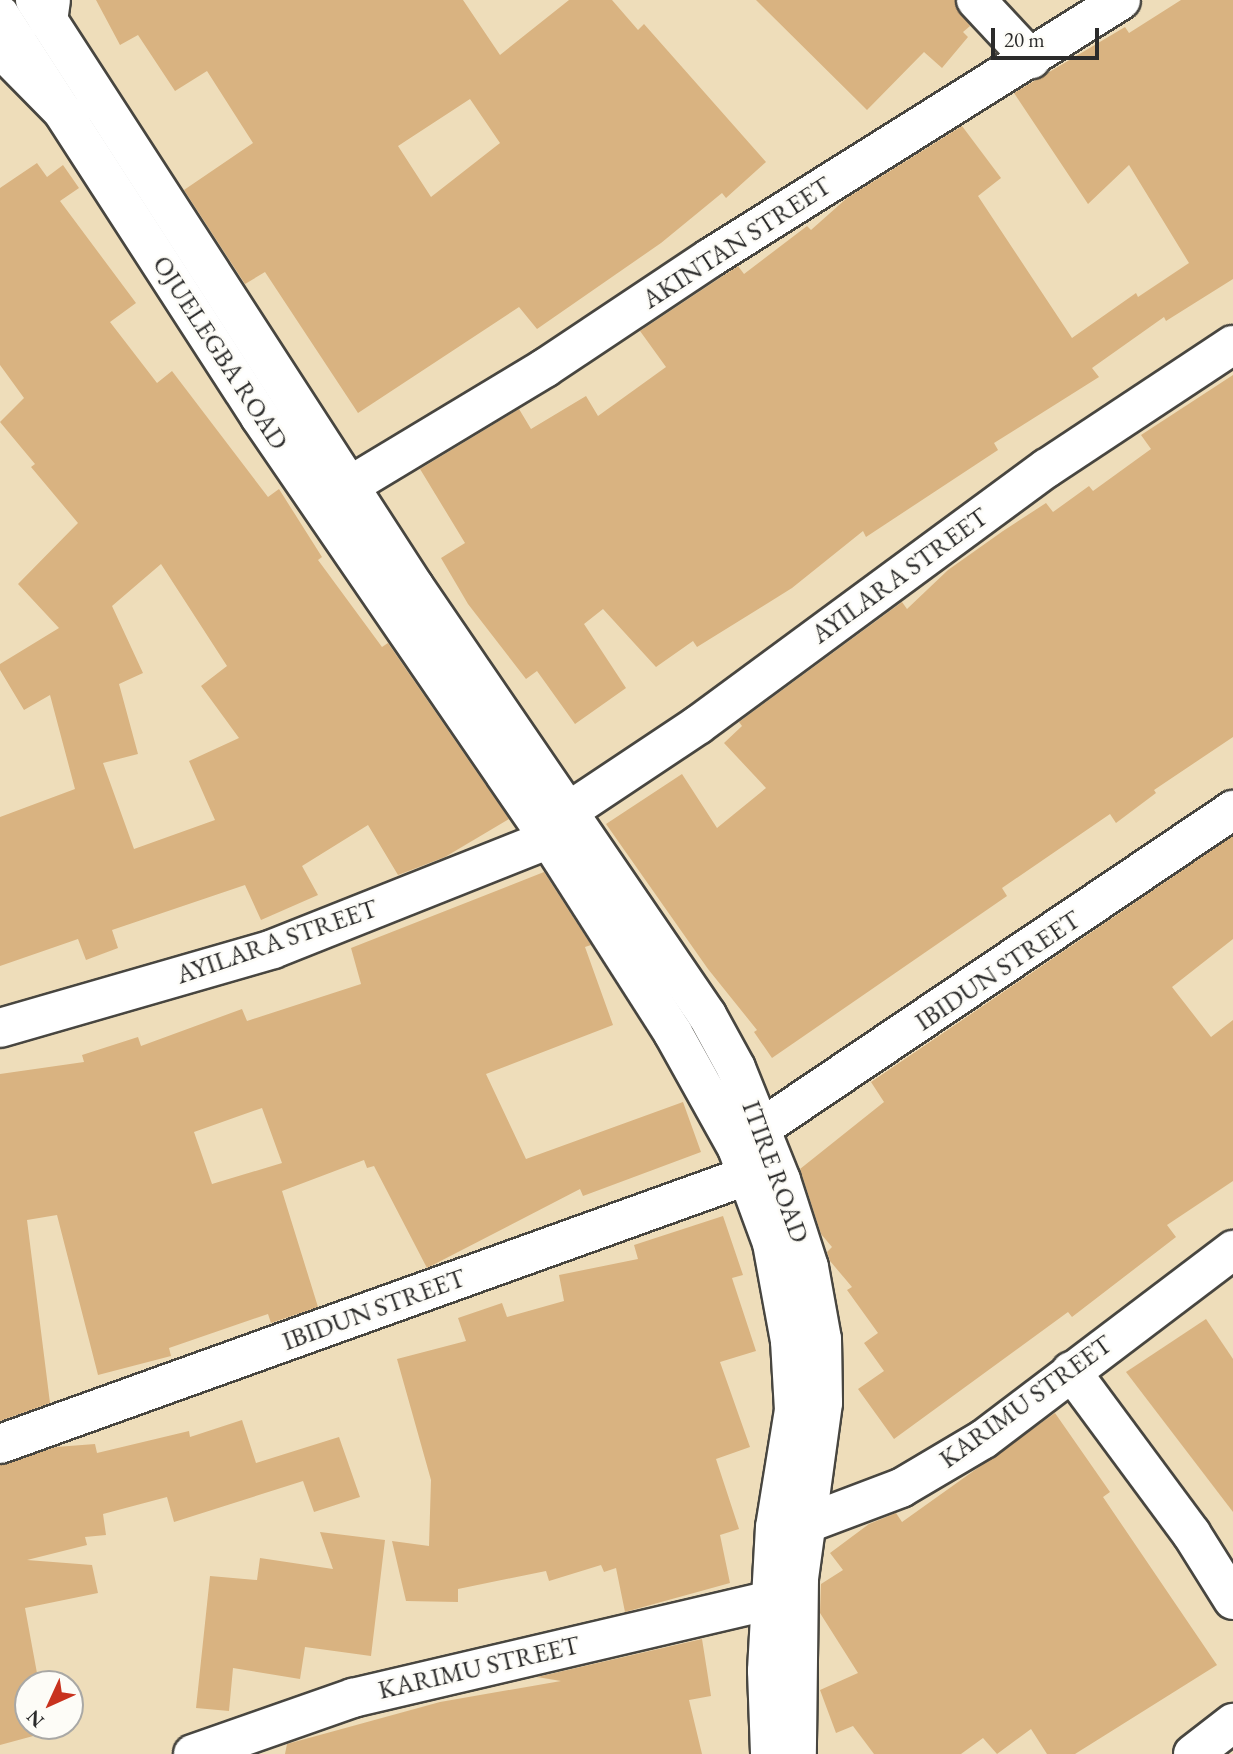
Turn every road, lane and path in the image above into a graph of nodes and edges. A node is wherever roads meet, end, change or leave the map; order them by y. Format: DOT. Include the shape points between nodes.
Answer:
graph roads {
  1 [pos="976,0"];
  2 [pos="1121,0"];
  3 [pos="44,7"];
  4 [pos="0,15"];
  5 [pos="0,48"];
  6 [pos="1031,59"];
  7 [pos="71,120"];
  8 [pos="1233,345"];
  9 [pos="351,485"];
  10 [pos="457,678"];
  11 [pos="1233,810"];
  12 [pos="559,825"];
  13 [pos="0,1028"];
  14 [pos="760,1129"];
  15 [pos="749,1175"];
  16 [pos="1233,1250"];
  17 [pos="1071,1371"];
  18 [pos="0,1444"];
  19 [pos="803,1525"];
  20 [pos="771,1600"];
  21 [pos="1233,1600"];
  22 [pos="1233,1723"];
  23 [pos="193,1754"];
  24 [pos="770,1754"];
  25 [pos="797,1754"];
  26 [pos="1193,1754"];
  1 -- 6 [label="street"];
  2 -- 6 [label="street, AKINTAN STREET"];
  3 -- 9 [label="street, OJUELEGBA ROAD" via="218,287"];
  4 -- 7 [label="street, OJUELEGBA ROAD"];
  5 -- 7 [label="street"];
  6 -- 9 [label="street, AKINTAN STREET" via="710,258 545,368"];
  7 -- 10 [label="street, OJUELEGBA ROAD" via="260,417"];
  8 -- 12 [label="street, AYILARA STREET" via="1047,468"];
  9 -- 10 [label="street, OJUELEGBA ROAD"];
  10 -- 12 [label="street, ITIRE ROAD"];
  11 -- 14 [label="street, IBIDUN STREET"];
  12 -- 13 [label="street, AYILARA STREET" via="273,949"];
  12 -- 14 [label="street, ITIRE ROAD" via="707,1015 736,1068"];
  12 -- 15 [label="street, ITIRE ROAD"];
  14 -- 19 [label="street, ITIRE ROAD" via="809,1267 822,1339 823,1403"];
  15 -- 18 [label="street, IBIDUN STREET"];
  15 -- 20 [label="street, ITIRE ROAD" via="772,1243 790,1341 794,1410 775,1527"];
  16 -- 17 [label="street, KARIMU STREET"];
  17 -- 19 [label="street, KARIMU STREET" via="984,1439 901,1488"];
  17 -- 21 [label="street" via="1191,1533"];
  19 -- 25 [label="street, ITIRE ROAD"];
  20 -- 23 [label="street, KARIMU STREET" via="352,1698"];
  20 -- 24 [label="street, ITIRE ROAD"];
  22 -- 26 [label="street"];
}
